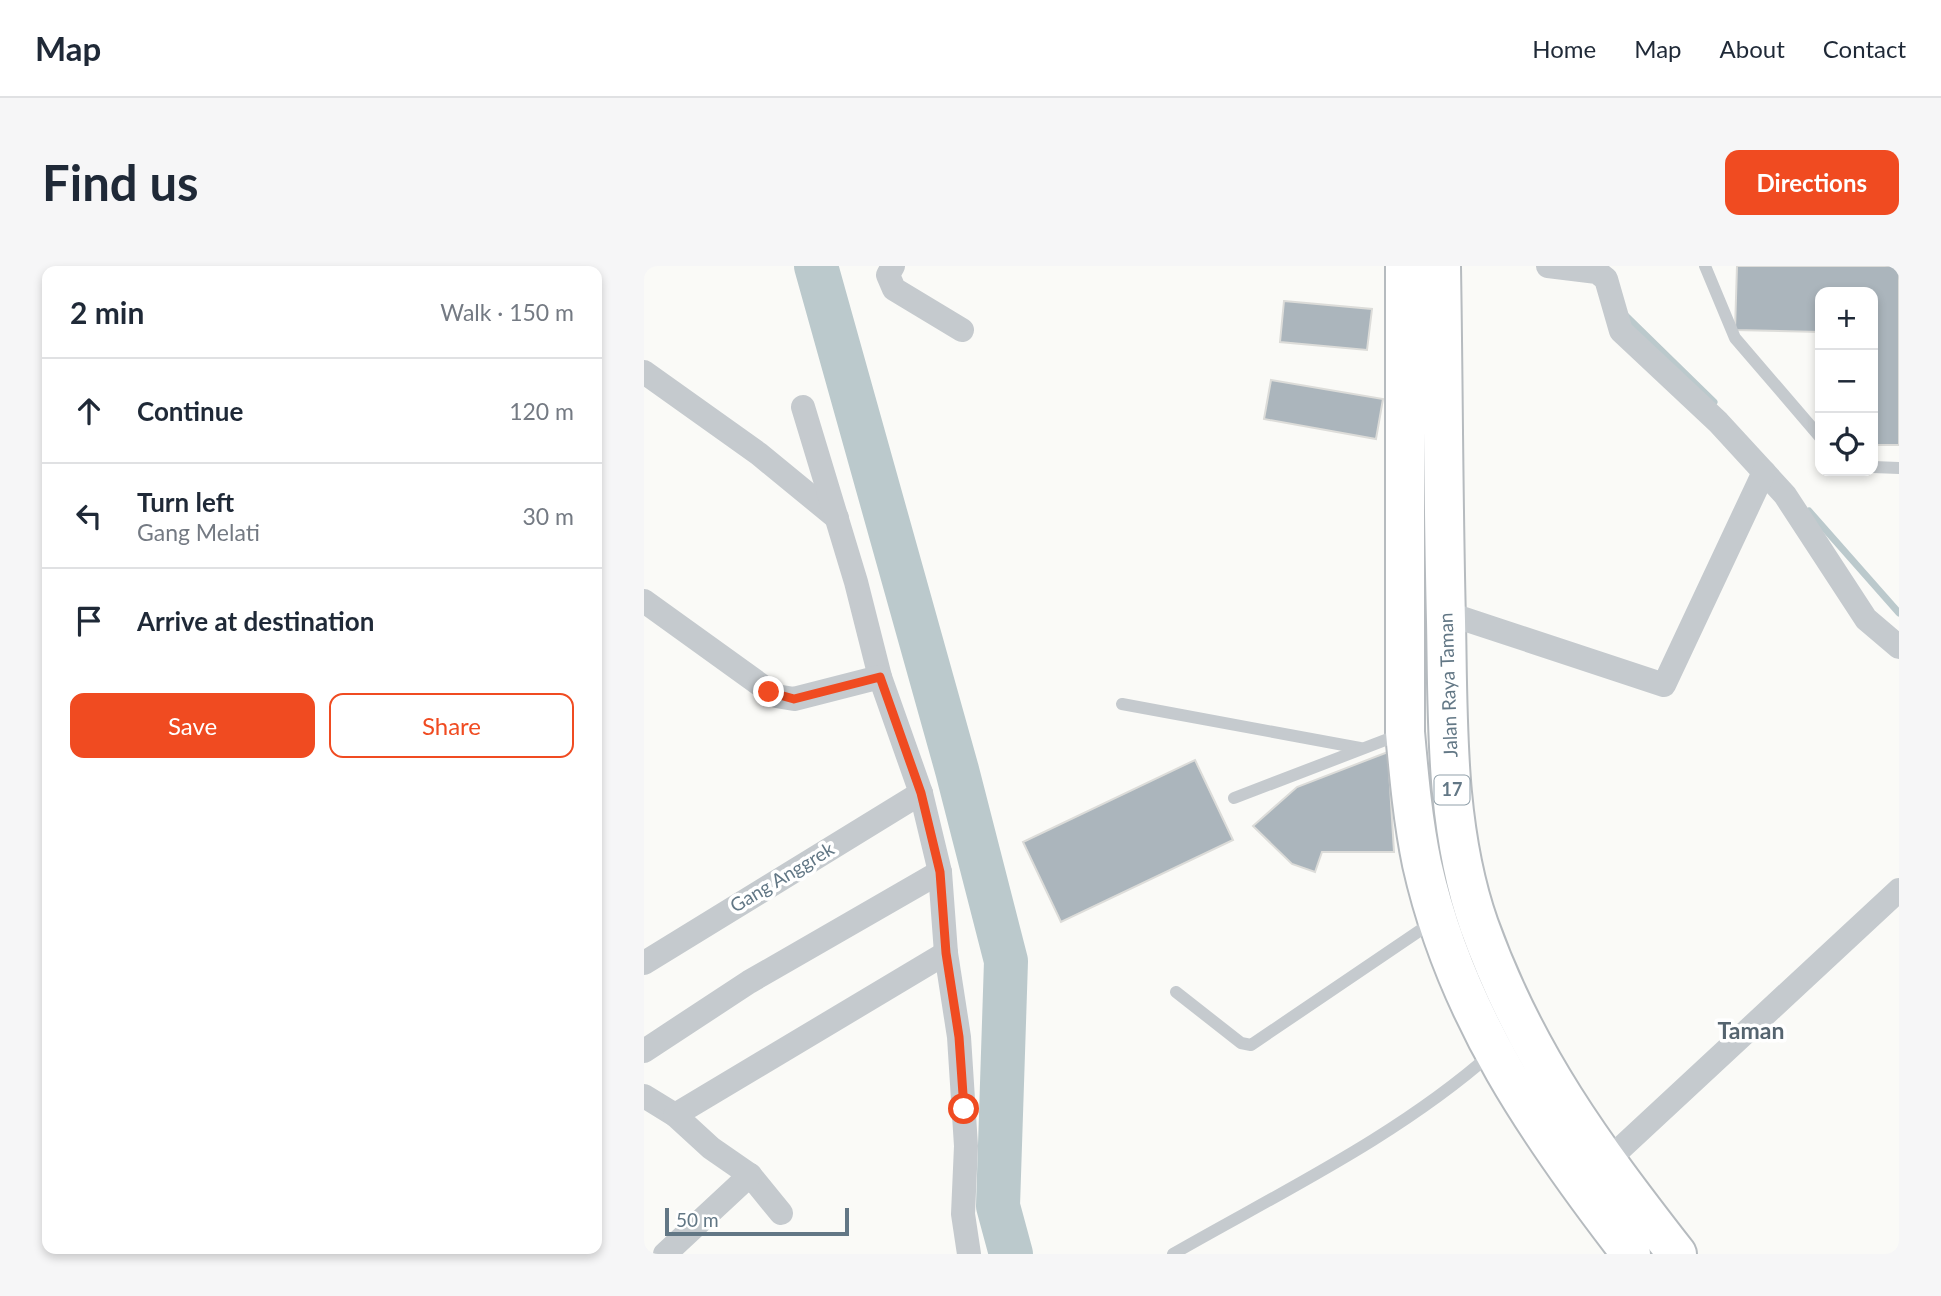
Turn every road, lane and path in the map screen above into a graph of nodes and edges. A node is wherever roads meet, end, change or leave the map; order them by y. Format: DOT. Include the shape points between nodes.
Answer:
graph roads {
  1 [pos="893,266"];
  2 [pos="1405,266"];
  3 [pos="1441,266"];
  4 [pos="1548,266"];
  5 [pos="1704,266"];
  6 [pos="962,330"];
  7 [pos="644,372"];
  8 [pos="803,407"];
  9 [pos="1815,431"];
  10 [pos="1878,467"];
  11 [pos="1899,468"];
  12 [pos="1764,472"];
  13 [pos="837,518"];
  14 [pos="644,601"];
  15 [pos="1446,613"];
  16 [pos="1899,647"];
  17 [pos="880,677"];
  18 [pos="1122,704"];
  19 [pos="1405,732"];
  20 [pos="1360,748"];
  21 [pos="921,793"];
  22 [pos="1234,798"];
  23 [pos="940,872"];
  24 [pos="1899,890"];
  25 [pos="1437,919"];
  26 [pos="946,953"];
  27 [pos="644,962"];
  28 [pos="1176,992"];
  29 [pos="644,1051"];
  30 [pos="1492,1052"];
  31 [pos="644,1096"];
  32 [pos="675,1115"];
  33 [pos="1606,1162"];
  34 [pos="750,1175"];
  35 [pos="781,1213"];
  36 [pos="1618,1243"];
  37 [pos="665,1254"];
  38 [pos="970,1254"];
  39 [pos="1173,1254"];
  40 [pos="1677,1254"];
  1 -- 6 [label="street" via="888,275 894,289"];
  2 -- 19 [label="highway, 17"];
  3 -- 15 [label="highway, Jalan Raya Taman / 17"];
  4 -- 12 [label="street" via="1597,272 1606,279 1621,331"];
  5 -- 9 [label="lane" via="1735,338"];
  7 -- 13 [label="street" via="759,454"];
  8 -- 13 [label="street"];
  10 -- 11 [label="lane"];
  12 -- 15 [label="street" via="1664,685"];
  12 -- 16 [label="street" via="1802,517 1866,619"];
  13 -- 17 [label="street"];
  14 -- 17 [label="street" via="776,696 794,699"];
  15 -- 33 [label="highway, Jalan Raya Taman / 17" via="1448,750 1463,865 1479,923 1527,1038"];
  17 -- 21 [label="street"];
  18 -- 20 [label="lane"];
  19 -- 20 [label="lane"];
  19 -- 25 [label="highway, 17" via="1422,863"];
  20 -- 22 [label="lane"];
  21 -- 23 [label="street"];
  21 -- 27 [label="street, Gang Anggrek"];
  23 -- 26 [label="street"];
  23 -- 29 [label="street" via="750,982"];
  24 -- 33 [label="street"];
  25 -- 28 [label="lane" via="1251,1045 1241,1043"];
  25 -- 30 [label="highway, 17"];
  26 -- 32 [label="street"];
  26 -- 38 [label="street" via="959,1037 966,1146 963,1214"];
  30 -- 36 [label="highway, 17"];
  30 -- 39 [label="lane" via="1396,1125"];
  31 -- 32 [label="street"];
  32 -- 34 [label="street"];
  33 -- 40 [label="highway, Jalan Raya Taman / 17"];
  34 -- 35 [label="street"];
  34 -- 37 [label="street"];
}
